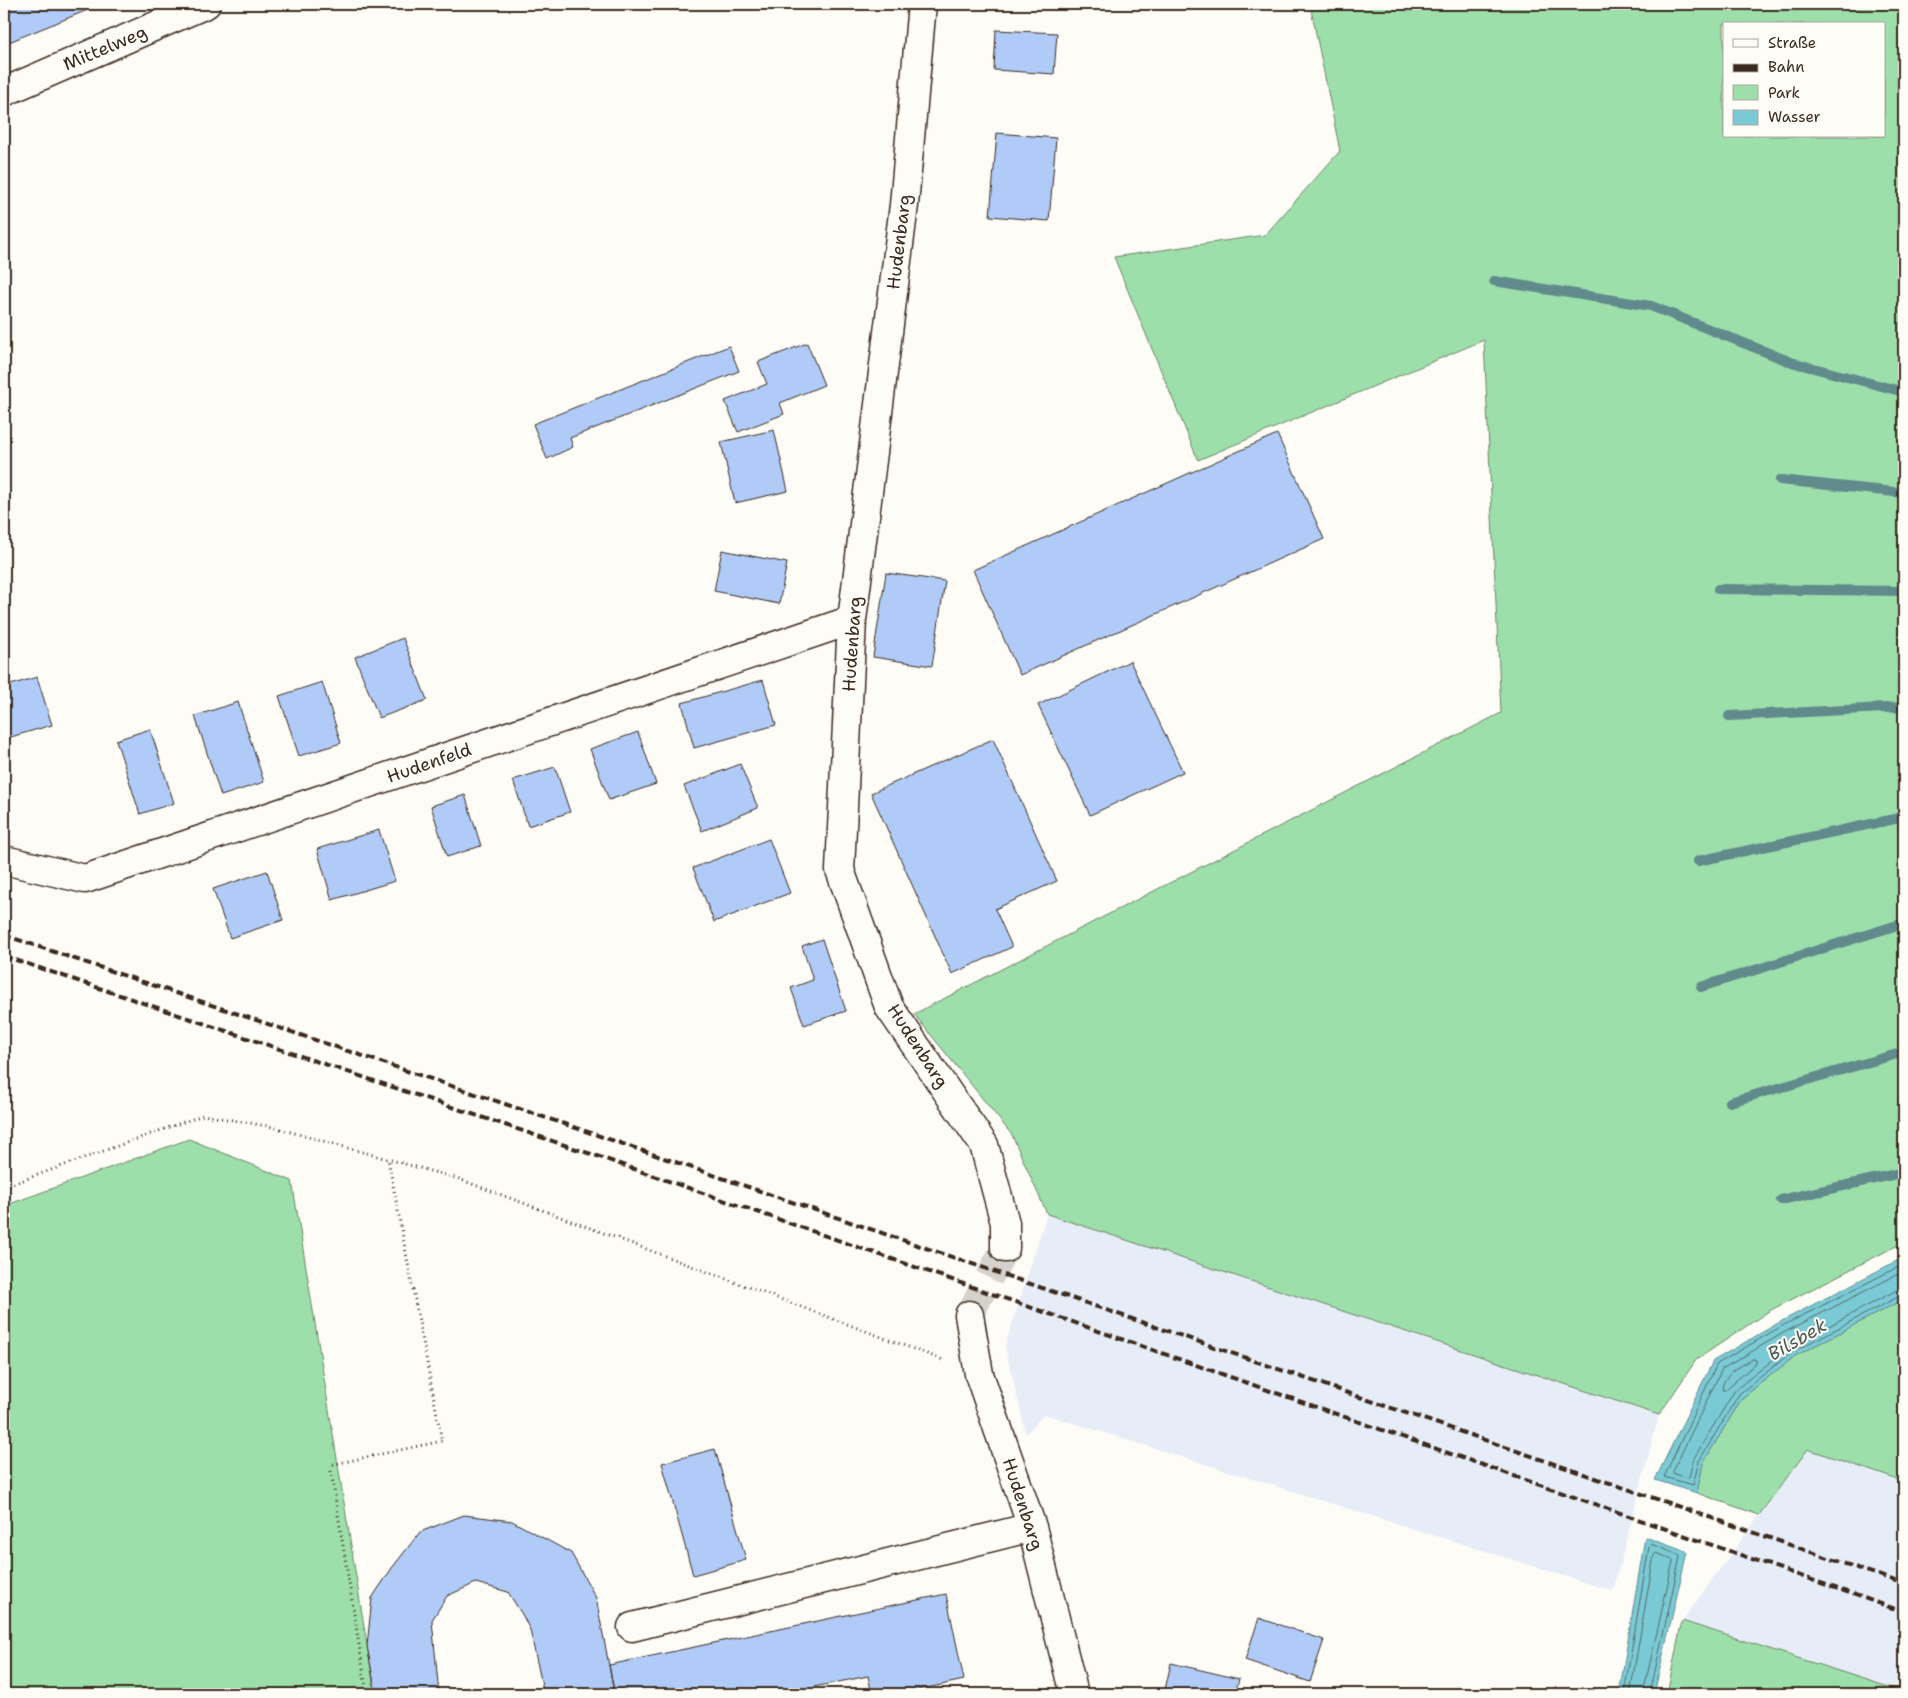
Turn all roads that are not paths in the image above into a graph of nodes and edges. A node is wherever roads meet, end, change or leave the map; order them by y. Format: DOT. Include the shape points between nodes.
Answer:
graph roads {
  1 [pos="206,4"];
  2 [pos="922,4"];
  3 [pos="4,92"];
  4 [pos="852,620"];
  5 [pos="4,860"];
  6 [pos="1005,1248"];
  7 [pos="970,1315"];
  8 [pos="1032,1527"];
  9 [pos="632,1627"];
  10 [pos="1074,1694"];
  1 -- 3 [label="street, Mittelweg"];
  2 -- 4 [label="street, Hudenbarg" via="904,205"];
  4 -- 5 [label="street, Hudenfeld" via="85,879"];
  4 -- 6 [label="street, Hudenbarg" via="840,870 889,1007 984,1145 1005,1223"];
  7 -- 8 [label="street, Hudenbarg" via="979,1374"];
  8 -- 9 [label="street"];
  8 -- 10 [label="street, Hudenbarg"];
}
